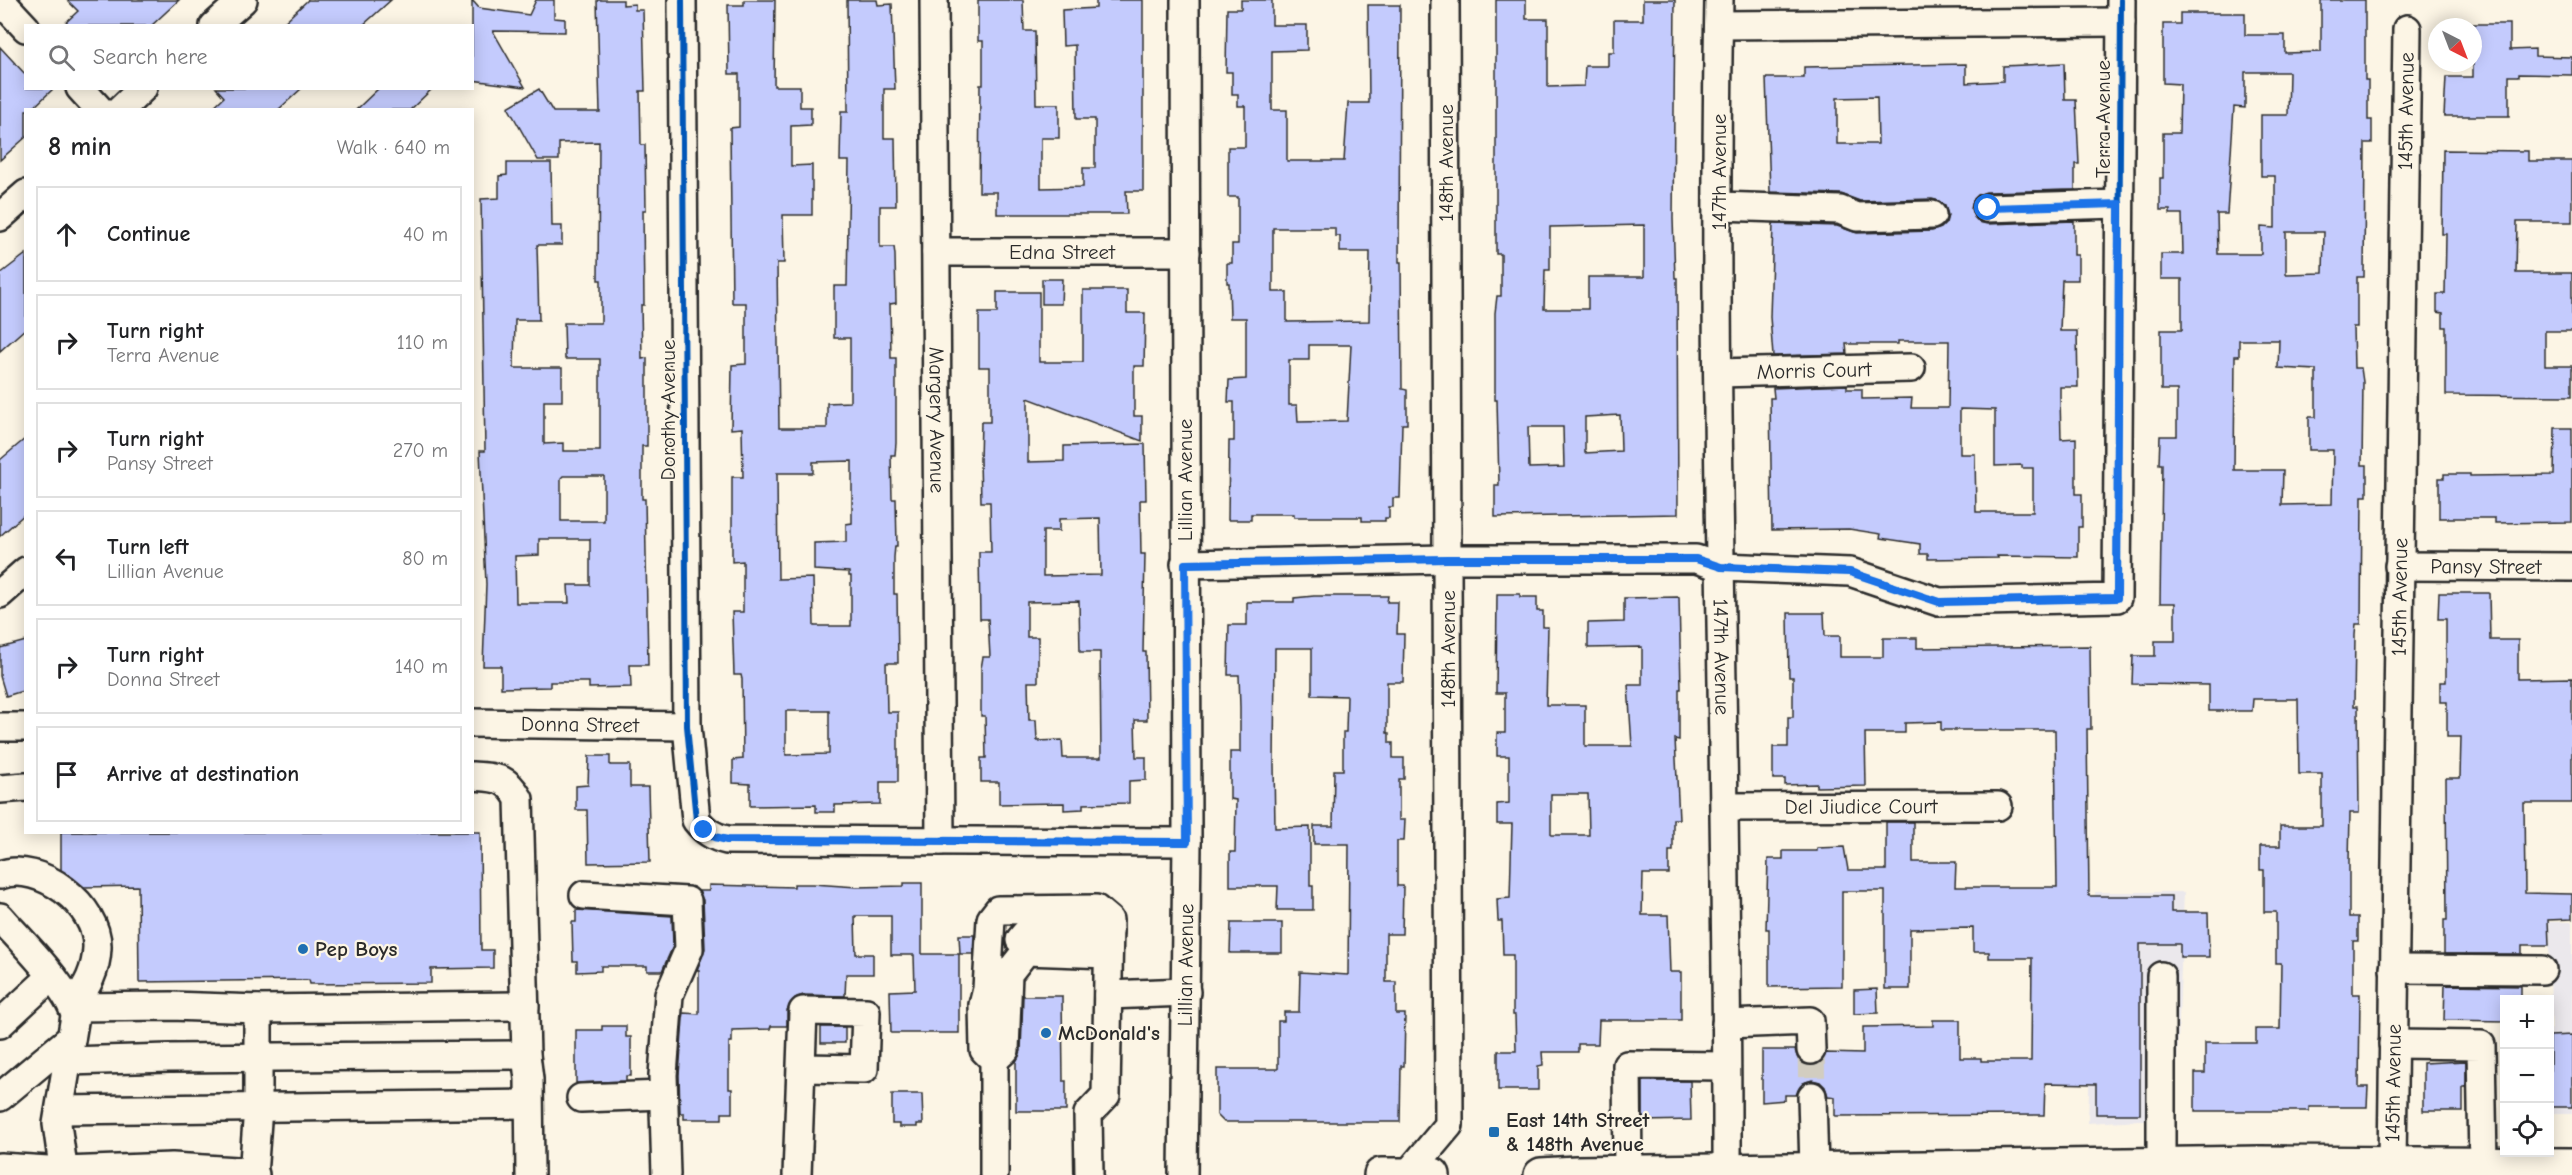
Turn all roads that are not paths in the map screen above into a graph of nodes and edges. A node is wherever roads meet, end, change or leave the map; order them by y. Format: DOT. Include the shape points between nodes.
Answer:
graph roads {
  1 [pos="0,0"];
  2 [pos="243,0"];
  3 [pos="682,0"];
  4 [pos="934,0"];
  5 [pos="1185,0"];
  6 [pos="1445,0"];
  7 [pos="2121,11"];
  8 [pos="1719,12"];
  9 [pos="216,24"];
  10 [pos="24,26"];
  11 [pos="2407,29"];
  12 [pos="82,90"];
  13 [pos="141,90"];
  14 [pos="98,108"];
  15 [pos="122,108"];
  16 [pos="24,196"];
  17 [pos="2119,204"];
  18 [pos="1719,206"];
  19 [pos="1988,208"];
  20 [pos="1932,215"];
  21 [pos="0,217"];
  22 [pos="936,252"];
  23 [pos="1186,252"];
  24 [pos="1911,368"];
  25 [pos="1718,373"];
  26 [pos="1447,559"];
  27 [pos="1185,564"];
  28 [pos="1721,567"];
  29 [pos="2399,567"];
  30 [pos="2572,567"];
  31 [pos="24,574"];
  32 [pos="0,594"];
  33 [pos="474,723"];
  34 [pos="687,726"];
  35 [pos="0,727"];
  36 [pos="24,727"];
  37 [pos="474,777"];
  38 [pos="24,787"];
  39 [pos="0,789"];
  40 [pos="1998,806"];
  41 [pos="1725,807"];
  42 [pos="940,841"];
  43 [pos="1187,842"];
  44 [pos="0,875"];
  45 [pos="584,895"];
  46 [pos="0,917"];
  47 [pos="1108,942"];
  48 [pos="2394,969"];
  49 [pos="2542,970"];
  50 [pos="51,976"];
  51 [pos="2161,976"];
  52 [pos="1186,992"];
  53 [pos="1108,995"];
  54 [pos="525,1006"];
  55 [pos="73,1007"];
  56 [pos="258,1009"];
  57 [pos="0,1024"];
  58 [pos="1726,1024"];
  59 [pos="2393,1044"];
  60 [pos="69,1049"];
  61 [pos="1811,1050"];
  62 [pos="526,1055"];
  63 [pos="258,1057"];
  64 [pos="994,1060"];
  65 [pos="1726,1066"];
  66 [pos="802,1068"];
  67 [pos="663,1095"];
  68 [pos="1812,1096"];
  69 [pos="0,1097"];
  70 [pos="581,1098"];
  71 [pos="528,1104"];
  72 [pos="258,1108"];
  73 [pos="60,1110"];
  74 [pos="2392,1164"];
  75 [pos="2483,1164"];
  76 [pos="2572,1165"];
  77 [pos="1814,1169"];
  78 [pos="2145,1169"];
  79 [pos="2260,1169"];
  80 [pos="2437,1169"];
  81 [pos="0,1170"];
  82 [pos="1727,1171"];
  83 [pos="2039,1171"];
  84 [pos="1628,1172"];
  85 [pos="1919,1172"];
  86 [pos="64,1174"];
  87 [pos="252,1175"];
  88 [pos="530,1175"];
  89 [pos="666,1175"];
  90 [pos="797,1175"];
  91 [pos="994,1175"];
  92 [pos="1089,1175"];
  93 [pos="1183,1175"];
  94 [pos="1381,1175"];
  95 [pos="1407,1175"];
  96 [pos="1433,1175"];
  97 [pos="1541,1175"];
  1 -- 10 [label="street"];
  2 -- 9 [label="street"];
  3 -- 34 [label="street, Dorothy Avenue"];
  4 -- 22 [label="street, Margery Avenue"];
  5 -- 23 [label="street, Lillian Avenue"];
  6 -- 26 [label="street, 148th Avenue"];
  7 -- 8 [label="street"];
  7 -- 17 [label="street, Terra Avenue"];
  8 -- 18 [label="street, 147th Avenue"];
  11 -- 29 [label="street, 145th Avenue"];
  12 -- 14 [label="street"];
  13 -- 15 [label="street"];
  16 -- 21 [label="street"];
  17 -- 19 [label="street"];
  17 -- 28 [label="street, Terra Avenue" via="2117,598 1939,602 1850,572"];
  18 -- 20 [label="street" via="1840,210 1857,217"];
  18 -- 25 [label="street, 147th Avenue"];
  22 -- 23 [label="street, Edna Street"];
  22 -- 42 [label="street, Margery Avenue"];
  23 -- 27 [label="street, Lillian Avenue"];
  24 -- 25 [label="street, Morris Court"];
  25 -- 28 [label="street, 147th Avenue"];
  26 -- 27 [label="street"];
  26 -- 28 [label="street" via="1696,559"];
  26 -- 95 [label="street, 148th Avenue" via="1449,1125"];
  27 -- 43 [label="street, Lillian Avenue"];
  28 -- 41 [label="street, 147th Avenue"];
  29 -- 30 [label="street, Pansy Street"];
  29 -- 48 [label="street, 145th Avenue"];
  31 -- 32 [label="street"];
  33 -- 34 [label="street, Donna Street"];
  34 -- 42 [label="street, Dorothy Avenue" via="696,820 715,837"];
  35 -- 36 [label="street"];
  37 -- 54 [label="street" via="498,778 512,786 519,799"];
  38 -- 39 [label="street"];
  40 -- 41 [label="street, Del Jiudice Court"];
  41 -- 58 [label="street, 147th Avenue"];
  42 -- 43 [label="street"];
  43 -- 52 [label="street, Lillian Avenue"];
  44 -- 55 [label="street" via="38,874 68,892 88,914 97,946 92,979"];
  45 -- 67 [label="street" via="687,901 689,950 669,995"];
  46 -- 50 [label="street"];
  47 -- 53 [label="street"];
  47 -- 64 [label="street" via="1026,951 1008,974 1005,1050"];
  47 -- 64 [label="street" via="1109,920 1096,909 998,910 991,919 983,1005 984,1050"];
  48 -- 49 [label="street"];
  48 -- 59 [label="street, 145th Avenue"];
  50 -- 55 [label="street"];
  50 -- 57 [label="street"];
  51 -- 78 [label="street"];
  52 -- 53 [label="street"];
  52 -- 93 [label="street, Lillian Avenue"];
  53 -- 92 [label="street" via="1106,1095 1088,1114"];
  54 -- 56 [label="street"];
  54 -- 62 [label="street"];
  55 -- 56 [label="street"];
  55 -- 60 [label="street"];
  56 -- 63 [label="street"];
  58 -- 61 [label="street" via="1810,1021"];
  58 -- 65 [label="street, 147th Avenue"];
  59 -- 74 [label="street, 145th Avenue"];
  59 -- 75 [label="street" via="2481,1045"];
  60 -- 63 [label="street"];
  60 -- 69 [label="street"];
  60 -- 73 [label="street"];
  62 -- 63 [label="street"];
  62 -- 71 [label="street"];
  63 -- 72 [label="street"];
  64 -- 91 [label="street"];
  65 -- 82 [label="street, 147th Avenue"];
  65 -- 84 [label="street" via="1627,1065"];
  66 -- 90 [label="street"];
  67 -- 70 [label="street"];
  67 -- 89 [label="street"];
  68 -- 77 [label="street"];
  71 -- 72 [label="street"];
  71 -- 88 [label="street"];
  72 -- 73 [label="street"];
  72 -- 87 [label="street"];
  73 -- 86 [label="street" via="57,1124"];
  74 -- 79 [label="main road"];
  74 -- 80 [label="main road"];
  75 -- 76 [label="main road"];
  75 -- 80 [label="main road"];
  77 -- 82 [label="main road"];
  77 -- 85 [label="main road"];
  78 -- 79 [label="main road"];
  78 -- 83 [label="main road"];
  81 -- 86 [label="main road"];
  82 -- 84 [label="main road"];
  83 -- 85 [label="main road"];
  84 -- 97 [label="main road"];
  86 -- 87 [label="main road" via="172,1170"];
  94 -- 95 [label="main road"];
  95 -- 96 [label="main road"];
}
